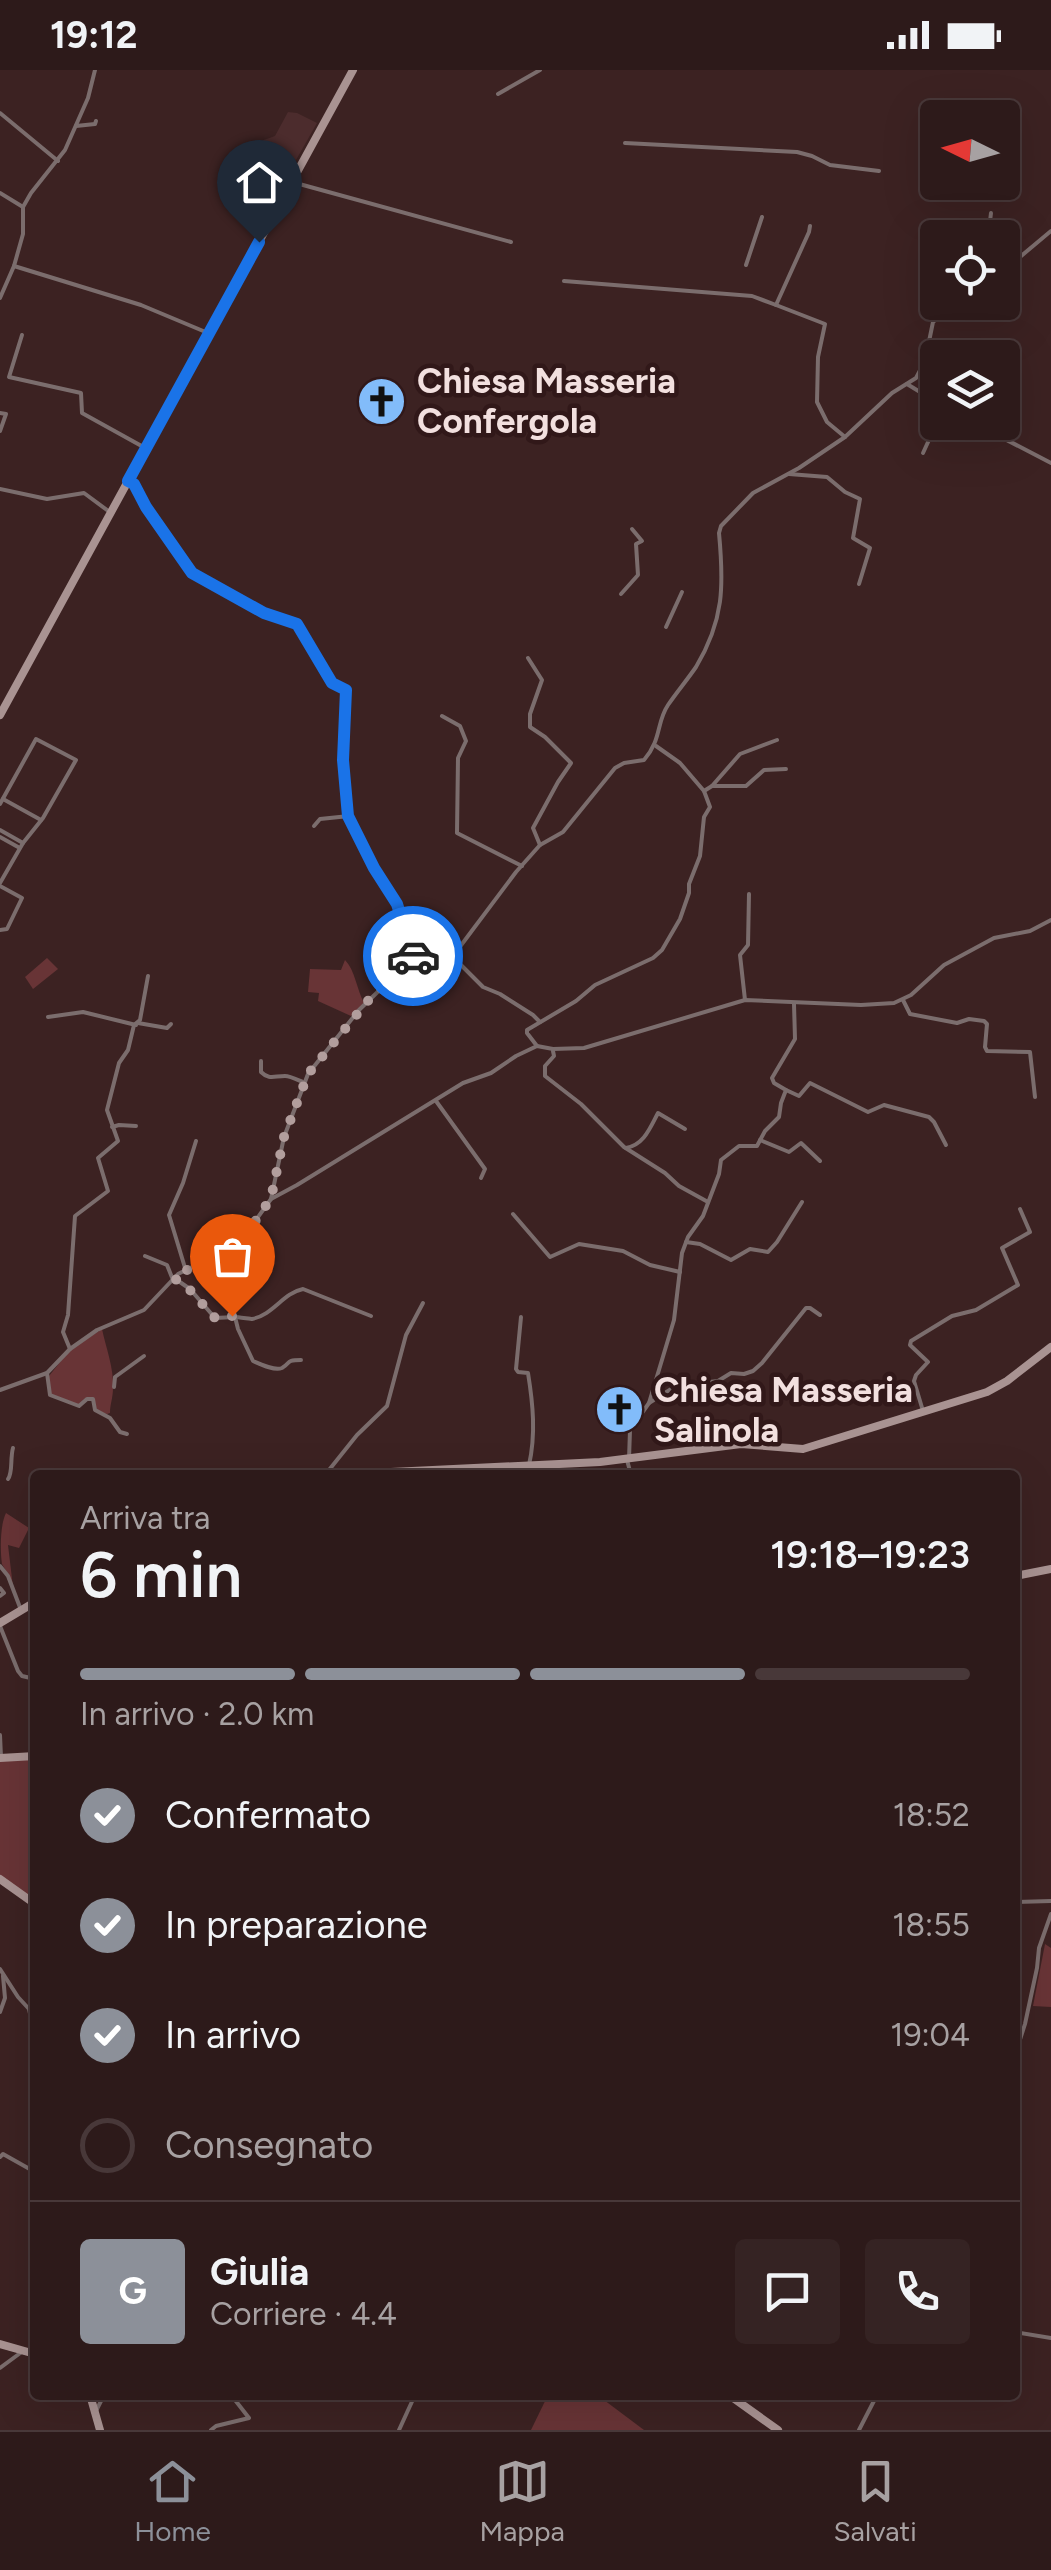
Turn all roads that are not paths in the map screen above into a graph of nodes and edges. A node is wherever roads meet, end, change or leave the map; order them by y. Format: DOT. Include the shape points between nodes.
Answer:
graph roads {
  1 [pos="94,70"];
  2 [pos="352,70"];
  3 [pos="540,70"];
  4 [pos="498,94"];
  5 [pos="0,114"];
  6 [pos="96,121"];
  7 [pos="76,126"];
  8 [pos="625,143"];
  9 [pos="58,162"];
  10 [pos="879,171"];
  11 [pos="292,182"];
  12 [pos="0,193"];
  13 [pos="23,208"];
  14 [pos="991,213"];
  15 [pos="762,217"];
  16 [pos="990,220"];
  17 [pos="810,226"];
  18 [pos="1051,231"];
  19 [pos="510,242"];
  20 [pos="1020,257"];
  21 [pos="746,265"];
  22 [pos="14,266"];
  23 [pos="0,277"];
  24 [pos="564,281"];
  25 [pos="7,283"];
  26 [pos="0,298"];
  27 [pos="776,305"];
  28 [pos="936,320"];
  29 [pos="209,333"];
  30 [pos="22,335"];
  31 [pos="907,384"];
  32 [pos="920,393"];
  33 [pos="0,413"];
  34 [pos="0,430"];
  35 [pos="845,437"];
  36 [pos="929,440"];
  37 [pos="1007,440"];
  38 [pos="147,448"];
  39 [pos="923,453"];
  40 [pos="1051,463"];
  41 [pos="789,474"];
  42 [pos="128,481"];
  43 [pos="0,490"];
  44 [pos="111,513"];
  45 [pos="632,529"];
  46 [pos="859,584"];
  47 [pos="682,592"];
  48 [pos="621,594"];
  49 [pos="666,627"];
  50 [pos="528,658"];
  51 [pos="0,715"];
  52 [pos="442,716"];
  53 [pos="777,740"];
  54 [pos="656,746"];
  55 [pos="786,769"];
  56 [pos="712,786"];
  57 [pos="704,791"];
  58 [pos="2,802"];
  59 [pos="348,816"];
  60 [pos="42,820"];
  61 [pos="314,826"];
  62 [pos="0,833"];
  63 [pos="21,845"];
  64 [pos="540,845"];
  65 [pos="522,866"];
  66 [pos="0,885"];
  67 [pos="749,894"];
  68 [pos="1051,920"];
  69 [pos="0,930"];
  70 [pos="453,956"];
  71 [pos="416,961"];
  72 [pos="148,976"];
  73 [pos="745,1000"];
  74 [pos="903,1000"];
  75 [pos="794,1002"];
  76 [pos="48,1017"];
  77 [pos="540,1022"];
  78 [pos="137,1024"];
  79 [pos="172,1024"];
  80 [pos="537,1046"];
  81 [pos="553,1049"];
  82 [pos="261,1061"];
  83 [pos="304,1082"];
  84 [pos="786,1090"];
  85 [pos="1035,1096"];
  86 [pos="436,1101"];
  87 [pos="136,1126"];
  88 [pos="112,1128"];
  89 [pos="684,1129"];
  90 [pos="760,1140"];
  91 [pos="196,1141"];
  92 [pos="946,1145"];
  93 [pos="626,1148"];
  94 [pos="820,1161"];
  95 [pos="480,1178"];
  96 [pos="271,1198"];
  97 [pos="708,1202"];
  98 [pos="802,1202"];
  99 [pos="1020,1209"];
  100 [pos="513,1214"];
  101 [pos="686,1242"];
  102 [pos="144,1256"];
  103 [pos="222,1262"];
  104 [pos="186,1271"];
  105 [pos="680,1272"];
  106 [pos="174,1279"];
  107 [pos="232,1288"];
  108 [pos="423,1303"];
  109 [pos="372,1316"];
  110 [pos="820,1316"];
  111 [pos="236,1317"];
  112 [pos="520,1317"];
  113 [pos="1051,1347"];
  114 [pos="70,1348"];
  115 [pos="144,1356"];
  116 [pos="301,1360"];
  117 [pos="47,1374"];
  118 [pos="114,1387"];
  119 [pos="0,1390"];
  120 [pos="648,1402"];
  121 [pos="923,1410"];
  122 [pos="128,1434"];
  123 [pos="12,1448"];
  124 [pos="628,1460"];
  125 [pos="529,1465"];
  126 [pos="331,1470"];
  127 [pos="486,1470"];
  128 [pos="630,1470"];
  129 [pos="8,1479"];
  130 [pos="0,1566"];
  131 [pos="1051,1569"];
  132 [pos="1020,1575"];
  133 [pos="0,1588"];
  134 [pos="0,1596"];
  135 [pos="30,1605"];
  136 [pos="22,1610"];
  137 [pos="0,1624"];
  138 [pos="30,1678"];
  139 [pos="0,1735"];
  140 [pos="30,1756"];
  141 [pos="1,1757"];
  142 [pos="0,1879"];
  143 [pos="30,1900"];
  144 [pos="1051,1901"];
  145 [pos="1020,1902"];
  146 [pos="1051,1914"];
  147 [pos="1,1971"];
  148 [pos="9,1984"];
  149 [pos="0,2012"];
  150 [pos="30,2013"];
  151 [pos="1020,2040"];
  152 [pos="0,2158"];
  153 [pos="30,2169"];
  154 [pos="1020,2333"];
  155 [pos="1051,2338"];
  156 [pos="0,2344"];
  157 [pos="23,2351"];
  158 [pos="30,2353"];
  159 [pos="0,2368"];
  160 [pos="92,2400"];
  161 [pos="102,2400"];
  162 [pos="235,2400"];
  163 [pos="414,2400"];
  164 [pos="735,2400"];
  165 [pos="874,2400"];
  166 [pos="96,2414"];
  167 [pos="100,2430"];
  168 [pos="211,2430"];
  169 [pos="399,2430"];
  170 [pos="778,2430"];
  171 [pos="859,2430"];
  1 -- 7 [label="street"];
  2 -- 11 [label="main road"];
  3 -- 4 [label="street"];
  5 -- 9 [label="street"];
  6 -- 7 [label="street"];
  7 -- 9 [label="street"];
  8 -- 10 [label="street" via="797,152 830,165"];
  9 -- 13 [label="street"];
  11 -- 19 [label="street"];
  11 -- 29 [label="main road"];
  12 -- 13 [label="street"];
  13 -- 22 [label="street"];
  14 -- 16 [label="street"];
  15 -- 21 [label="street"];
  17 -- 27 [label="street"];
  18 -- 20 [label="street"];
  22 -- 25 [label="street"];
  22 -- 29 [label="street" via="140,304"];
  23 -- 25 [label="street"];
  24 -- 27 [label="street" via="752,296"];
  25 -- 26 [label="street"];
  27 -- 35 [label="street" via="825,324 817,402"];
  28 -- 31 [label="street" via="921,371"];
  29 -- 38 [label="main road"];
  30 -- 38 [label="street" via="9,376 81,394 82,413"];
  31 -- 32 [label="street"];
  31 -- 35 [label="street"];
  33 -- 34 [label="street" via="6,414"];
  35 -- 41 [label="street"];
  36 -- 39 [label="street"];
  37 -- 40 [label="street"];
  38 -- 42 [label="main road"];
  41 -- 46 [label="street" via="827,476 860,499 853,538 870,548"];
  41 -- 54 [label="street" via="753,493 721,526 720,608 698,664 665,708"];
  42 -- 44 [label="main road"];
  42 -- 59 [label="street" via="192,573 297,624 332,683 346,690"];
  43 -- 44 [label="street" via="47,500 84,494"];
  44 -- 51 [label="main road"];
  45 -- 48 [label="street" via="642,540 636,544 638,576"];
  47 -- 49 [label="street"];
  50 -- 64 [label="street" via="542,680 530,728 571,763 534,825"];
  52 -- 65 [label="street" via="466,738 458,758 457,833"];
  53 -- 56 [label="street" via="740,754"];
  54 -- 57 [label="street"];
  54 -- 64 [label="street" via="644,760 615,768 563,832"];
  55 -- 56 [label="street" via="764,770 746,786"];
  56 -- 57 [label="street"];
  57 -- 77 [label="street" via="710,806 700,856 680,919 662,950"];
  58 -- 60 [label="street"];
  58 -- 60 [label="street" via="36,739 76,760"];
  59 -- 61 [label="street"];
  59 -- 71 [label="street" via="397,904"];
  60 -- 63 [label="street"];
  62 -- 63 [label="street"];
  63 -- 66 [label="street"];
  64 -- 65 [label="street"];
  65 -- 70 [label="street"];
  66 -- 69 [label="street" via="22,898"];
  67 -- 73 [label="street" via="748,944 740,954"];
  68 -- 74 [label="street" via="958,957"];
  70 -- 71 [label="street" via="429,951"];
  70 -- 77 [label="street" via="483,987"];
  71 -- 83 [label="street" via="372,996"];
  72 -- 78 [label="street"];
  73 -- 75 [label="street"];
  73 -- 81 [label="street" via="584,1048"];
  74 -- 75 [label="street"];
  74 -- 85 [label="street" via="910,1014 957,1024 986,1022 987,1050 1030,1052"];
  75 -- 84 [label="street" via="796,1039 772,1078"];
  76 -- 78 [label="street" via="83,1012"];
  77 -- 80 [label="street" via="527,1033"];
  78 -- 79 [label="street"];
  78 -- 88 [label="street" via="107,1110"];
  80 -- 81 [label="street"];
  80 -- 86 [label="street"];
  81 -- 93 [label="street" via="545,1076"];
  82 -- 83 [label="street" via="265,1076"];
  83 -- 96 [label="street"];
  84 -- 90 [label="street" via="780,1117"];
  84 -- 92 [label="street" via="798,1096 810,1083 868,1112 884,1105 929,1116"];
  86 -- 95 [label="street" via="485,1169"];
  86 -- 96 [label="street"];
  87 -- 88 [label="street"];
  88 -- 114 [label="street" via="118,1141 98,1158 108,1191 74,1216 63,1332"];
  89 -- 93 [label="street" via="658,1114 644,1138"];
  90 -- 94 [label="street" via="789,1152 801,1143"];
  90 -- 97 [label="street" via="721,1160"];
  91 -- 104 [label="street" via="169,1215"];
  93 -- 97 [label="street"];
  96 -- 103 [label="street"];
  97 -- 101 [label="street"];
  98 -- 101 [label="street" via="768,1252 750,1249 731,1260"];
  99 -- 121 [label="street" via="1030,1232 1002,1248 1018,1286 911,1341 928,1362 914,1381"];
  100 -- 105 [label="street" via="550,1257 579,1244 623,1251"];
  101 -- 105 [label="street"];
  102 -- 106 [label="street" via="168,1265"];
  103 -- 104 [label="street"];
  103 -- 107 [label="street"];
  104 -- 106 [label="street"];
  105 -- 120 [label="street" via="674,1320"];
  106 -- 111 [label="street" via="215,1318"];
  106 -- 114 [label="street" via="144,1310"];
  108 -- 126 [label="street" via="406,1335 387,1406"];
  109 -- 111 [label="street" via="303,1289 252,1319"];
  110 -- 120 [label="street" via="806,1308 752,1371 672,1388"];
  111 -- 116 [label="street" via="253,1361 279,1368"];
  112 -- 125 [label="street" via="516,1370 528,1373 534,1412"];
  113 -- 121 [label="main road" via="997,1388"];
  114 -- 117 [label="street"];
  115 -- 118 [label="street" via="116,1377"];
  117 -- 119 [label="street"];
  117 -- 122 [label="street" via="50,1395 80,1406 93,1398 95,1410"];
  120 -- 124 [label="street" via="630,1430"];
  121 -- 124 [label="main road" via="803,1449 741,1444"];
  123 -- 129 [label="street"];
  124 -- 125 [label="main road"];
  124 -- 128 [label="street"];
  125 -- 127 [label="main road"];
  130 -- 136 [label="street"];
  131 -- 132 [label="main road"];
  133 -- 134 [label="street"];
  135 -- 136 [label="main road"];
  136 -- 137 [label="main road"];
  137 -- 138 [label="street" via="18,1671"];
  139 -- 141 [label="street"];
  140 -- 141 [label="main road"];
  142 -- 143 [label="main road"];
  144 -- 145 [label="street"];
  146 -- 151 [label="street"];
  147 -- 148 [label="street"];
  148 -- 149 [label="street"];
  148 -- 150 [label="street"];
  152 -- 153 [label="street"];
  154 -- 155 [label="street"];
  156 -- 157 [label="main road"];
  157 -- 158 [label="main road"];
  157 -- 159 [label="street"];
  160 -- 166 [label="main road"];
  161 -- 166 [label="street"];
  162 -- 168 [label="street" via="250,2418"];
  163 -- 169 [label="street"];
  164 -- 170 [label="main road"];
  165 -- 171 [label="street"];
  166 -- 167 [label="main road"];
}
